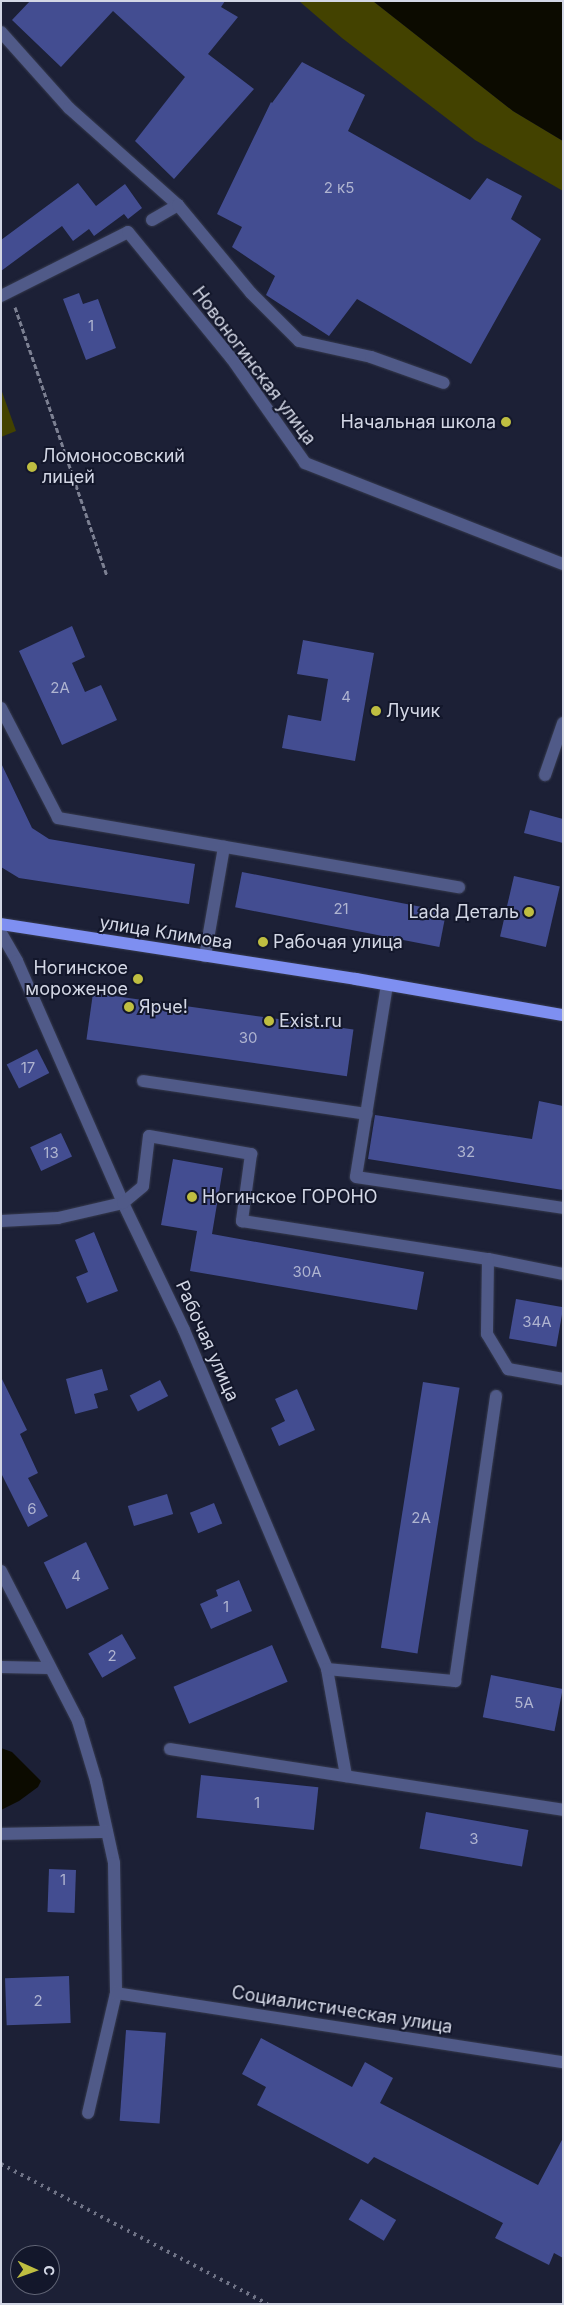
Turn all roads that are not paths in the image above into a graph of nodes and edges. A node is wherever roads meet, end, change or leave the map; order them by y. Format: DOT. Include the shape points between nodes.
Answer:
graph roads {
  1 [pos="1,32"];
  2 [pos="178,205"];
  3 [pos="152,220"];
  4 [pos="6,294"];
  5 [pos="444,383"];
  6 [pos="563,564"];
  7 [pos="1,708"];
  8 [pos="563,723"];
  9 [pos="545,774"];
  10 [pos="224,847"];
  11 [pos="459,887"];
  12 [pos="1,924"];
  13 [pos="1,933"];
  14 [pos="205,956"];
  15 [pos="387,985"];
  16 [pos="563,1015"];
  17 [pos="143,1081"];
  18 [pos="367,1114"];
  19 [pos="123,1204"];
  20 [pos="563,1208"];
  21 [pos="1,1221"];
  22 [pos="488,1259"];
  23 [pos="563,1274"];
  24 [pos="563,1378"];
  25 [pos="496,1396"];
  26 [pos="1,1571"];
  27 [pos="1,1667"];
  28 [pos="49,1668"];
  29 [pos="327,1668"];
  30 [pos="170,1749"];
  31 [pos="346,1776"];
  32 [pos="563,1810"];
  33 [pos="107,1832"];
  34 [pos="1,1834"];
  35 [pos="116,1993"];
  36 [pos="563,2062"];
  37 [pos="88,2113"];
  1 -- 2 [label="street" via="69,108"];
  2 -- 3 [label="street"];
  2 -- 5 [label="street" via="251,293 299,341 371,357"];
  4 -- 6 [label="street, Новоногинская улица" via="128,232 232,359 305,463"];
  7 -- 10 [label="street" via="58,818"];
  8 -- 9 [label="street"];
  10 -- 11 [label="street"];
  10 -- 14 [label="street"];
  12 -- 14 [label="main road, улица Климова"];
  13 -- 19 [label="street, Рабочая улица" via="16,960"];
  14 -- 15 [label="main road, улица Климова"];
  15 -- 16 [label="main road, улица Климова"];
  15 -- 18 [label="street"];
  17 -- 18 [label="street"];
  18 -- 20 [label="street" via="356,1177"];
  19 -- 21 [label="street" via="58,1218"];
  19 -- 22 [label="street" via="143,1186 149,1136 251,1154 242,1221"];
  19 -- 29 [label="street, Рабочая улица" via="184,1330"];
  22 -- 23 [label="street"];
  22 -- 24 [label="street" via="488,1334 508,1368"];
  25 -- 29 [label="street" via="455,1682"];
  26 -- 28 [label="street"];
  27 -- 28 [label="street"];
  28 -- 33 [label="street" via="78,1721"];
  29 -- 31 [label="street, Рабочая улица"];
  30 -- 31 [label="street"];
  31 -- 32 [label="street"];
  33 -- 34 [label="street"];
  33 -- 35 [label="street" via="114,1863"];
  35 -- 36 [label="street, Социалистическая улица"];
  35 -- 37 [label="street"];
}
